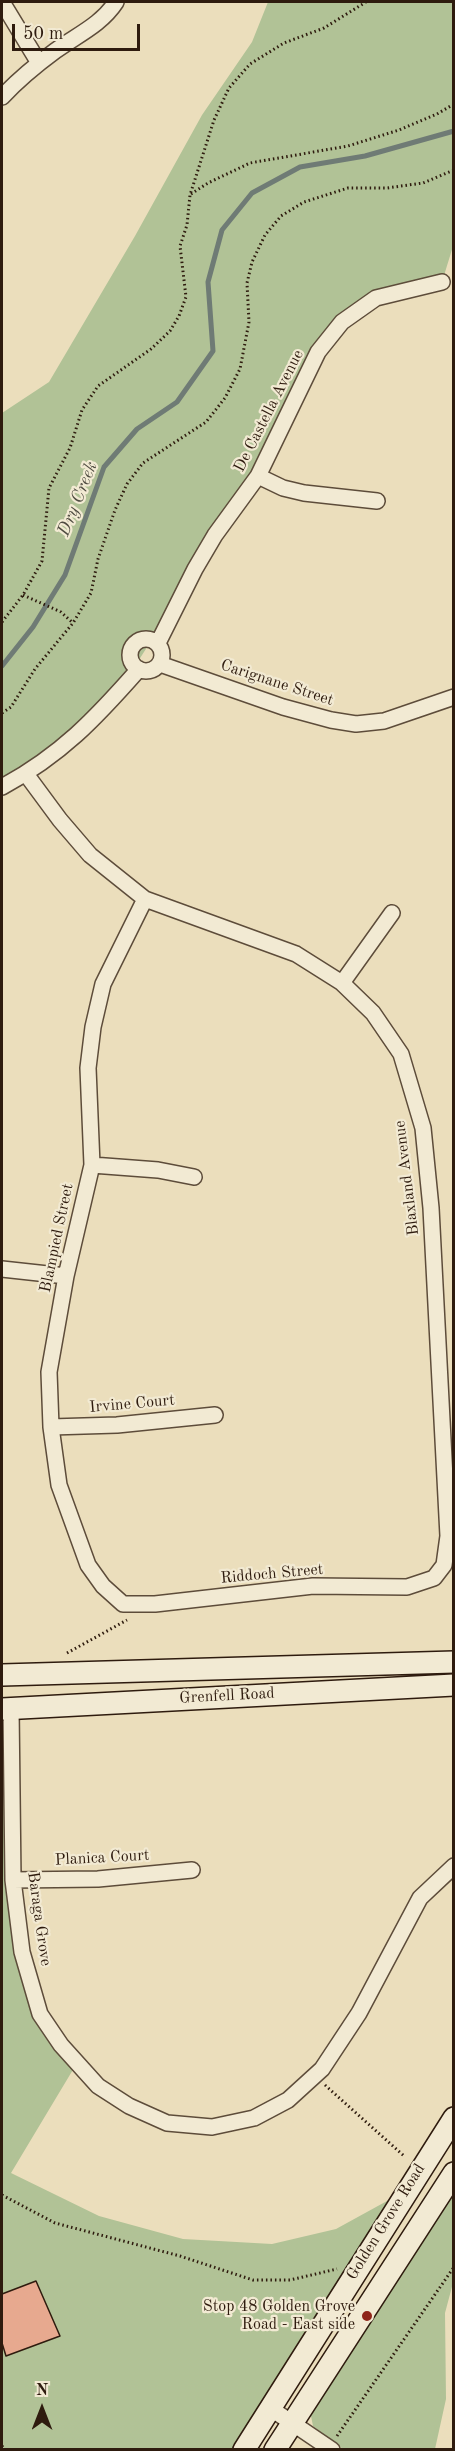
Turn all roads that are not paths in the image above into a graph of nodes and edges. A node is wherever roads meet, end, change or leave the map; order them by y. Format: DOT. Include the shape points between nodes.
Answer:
graph roads {
  1 [pos="2,2"];
  2 [pos="116,2"];
  3 [pos="39,63"];
  4 [pos="2,96"];
  5 [pos="442,282"];
  6 [pos="258,476"];
  7 [pos="377,501"];
  8 [pos="158,644"];
  9 [pos="160,663"];
  10 [pos="139,669"];
  11 [pos="453,697"];
  12 [pos="26,774"];
  13 [pos="2,788"];
  14 [pos="145,899"];
  15 [pos="392,913"];
  16 [pos="342,983"];
  17 [pos="92,1165"];
  18 [pos="194,1177"];
  19 [pos="2,1269"];
  20 [pos="66,1276"];
  21 [pos="447,1403"];
  22 [pos="215,1415"];
  23 [pos="51,1427"];
  24 [pos="444,1565"];
  25 [pos="103,1586"];
  26 [pos="453,1662"];
  27 [pos="2,1675"];
  28 [pos="453,1685"];
  29 [pos="7,1708"];
  30 [pos="453,1866"];
  31 [pos="192,1870"];
  32 [pos="13,1880"];
  33 [pos="453,2118"];
  34 [pos="453,2174"];
  35 [pos="270,2408"];
  36 [pos="292,2422"];
  37 [pos="330,2448"];
  38 [pos="244,2450"];
  39 [pos="275,2450"];
  1 -- 3 [label="street"];
  2 -- 3 [label="street" via="89,30"];
  3 -- 4 [label="street"];
  5 -- 6 [label="street, De Castella Avenue" via="376,297 342,322 318,352"];
  6 -- 7 [label="street" via="304,493"];
  6 -- 8 [label="street, De Castella Avenue" via="215,535"];
  8 -- 9 [label="street"];
  8 -- 10 [label="street" via="146,639 135,643 130,654"];
  9 -- 10 [label="street" via="154,669"];
  9 -- 11 [label="street, Carignane Street" via="283,707 356,724 384,720"];
  10 -- 12 [label="street" via="75,737"];
  12 -- 13 [label="street"];
  12 -- 14 [label="street, Blaxland Avenue" via="90,855"];
  14 -- 16 [label="street, Blaxland Avenue" via="296,954"];
  14 -- 17 [label="street, Blampied Street" via="103,984 93,1027 88,1068"];
  15 -- 16 [label="street"];
  16 -- 21 [label="street, Blaxland Avenue" via="373,1013 401,1054 423,1128"];
  17 -- 18 [label="street"];
  17 -- 20 [label="street, Blampied Street"];
  19 -- 20 [label="street"];
  20 -- 23 [label="street, Blampied Street" via="49,1372"];
  21 -- 24 [label="street, Blaxland Avenue" via="448,1536"];
  22 -- 23 [label="street, Irvine Court"];
  23 -- 25 [label="street, Blampied Street" via="59,1485 88,1565"];
  24 -- 25 [label="street, Riddoch Street" via="434,1578 407,1587 313,1586 155,1604 123,1604"];
  26 -- 27 [label="main road, Grenfell Road"];
  28 -- 29 [label="main road, Grenfell Road"];
  29 -- 32 [label="street, Baraga Grove"];
  30 -- 32 [label="street, Baraga Grove" via="420,1898 359,2013 322,2069 288,2100 262,2114 212,2127 167,2123 129,2106 98,2086 61,2045 40,2014 22,1952"];
  31 -- 32 [label="street, Planica Court" via="98,1879"];
  33 -- 35 [label="main road, Golden Grove Road"];
  34 -- 36 [label="main road, Golden Grove Road"];
  35 -- 36 [label="street"];
  35 -- 38 [label="main road, Golden Grove Road"];
  36 -- 37 [label="street"];
  36 -- 39 [label="main road, Golden Grove Road"];
}
